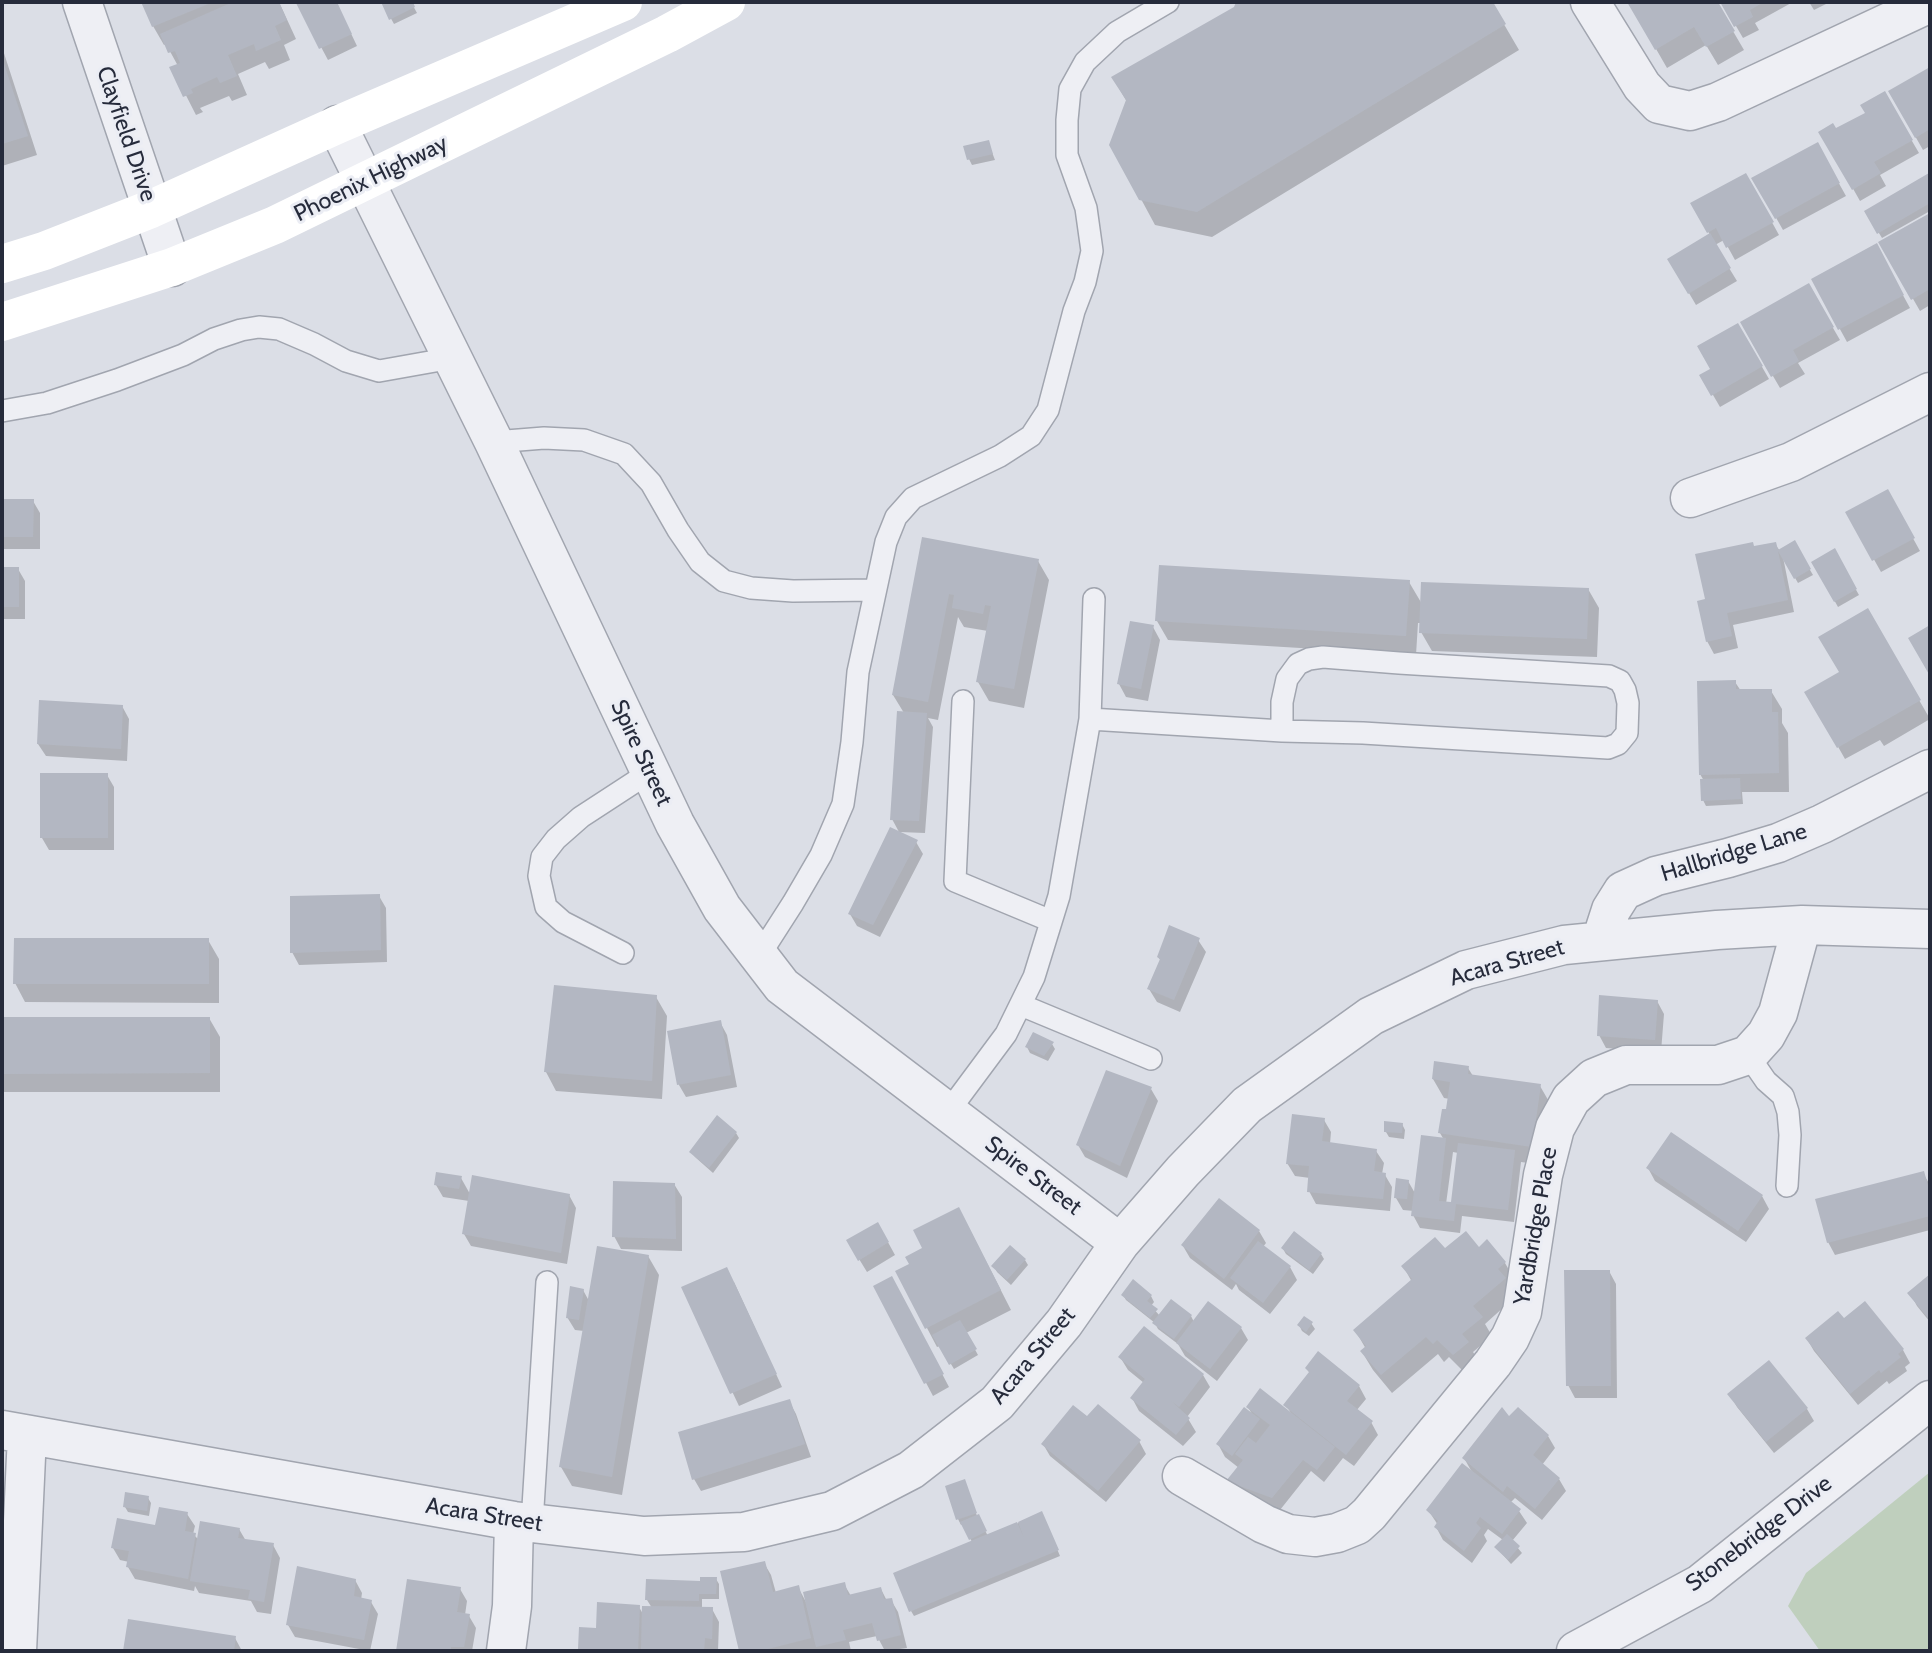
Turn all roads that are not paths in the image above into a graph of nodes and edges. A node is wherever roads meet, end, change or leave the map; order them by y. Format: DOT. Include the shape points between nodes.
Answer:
graph roads {
  1 [pos="82,2"];
  2 [pos="623,2"];
  3 [pos="726,2"];
  4 [pos="1168,2"];
  5 [pos="1590,2"];
  6 [pos="1930,3"];
  7 [pos="337,125"];
  8 [pos="364,183"];
  9 [pos="151,209"];
  10 [pos="2,264"];
  11 [pos="172,267"];
  12 [pos="2,322"];
  13 [pos="452,358"];
  14 [pos="1930,392"];
  15 [pos="2,411"];
  16 [pos="494,442"];
  17 [pos="1690,498"];
  18 [pos="874,590"];
  19 [pos="1094,599"];
  20 [pos="963,701"];
  21 [pos="1090,719"];
  22 [pos="1282,731"];
  23 [pos="1930,769"];
  24 [pos="650,772"];
  25 [pos="1051,921"];
  26 [pos="1802,925"];
  27 [pos="1930,929"];
  28 [pos="1601,941"];
  29 [pos="623,953"];
  30 [pos="759,956"];
  31 [pos="1021,1005"];
  32 [pos="1748,1055"];
  33 [pos="1151,1059"];
  34 [pos="948,1112"];
  35 [pos="1787,1186"];
  36 [pos="1120,1243"];
  37 [pos="547,1282"];
  38 [pos="1930,1400"];
  39 [pos="14,1432"];
  40 [pos="1182,1476"];
  41 [pos="523,1522"];
  42 [pos="17,1651"];
  43 [pos="506,1651"];
  44 [pos="1576,1651"];
  1 -- 9 [label="street, Clayfield Drive"];
  2 -- 7 [label="main road"];
  3 -- 8 [label="main road, Phoenix Highway"];
  4 -- 18 [label="lane" via="1117,32 1085,62 1070,89 1067,155 1086,208 1092,251 1048,410 1031,436 913,498 896,517"];
  5 -- 6 [label="street" via="1642,86 1659,104 1690,111"];
  7 -- 8 [label="street, Spire Street"];
  7 -- 9 [label="main road"];
  8 -- 11 [label="main road, Phoenix Highway"];
  8 -- 13 [label="street, Spire Street"];
  9 -- 10 [label="main road"];
  9 -- 11 [label="street, Clayfield Drive"];
  11 -- 12 [label="main road, Phoenix Highway"];
  13 -- 15 [label="lane" via="379,371 346,361 279,329 259,327 223,336 47,403"];
  13 -- 16 [label="street, Spire Street"];
  14 -- 17 [label="street" via="1791,463"];
  16 -- 18 [label="lane" via="584,440 624,454 651,483 700,562 724,581 793,591"];
  16 -- 24 [label="street, Spire Street"];
  18 -- 30 [label="lane" via="858,672 843,804 821,855"];
  19 -- 21 [label="lane"];
  20 -- 25 [label="lane" via="955,881"];
  21 -- 22 [label="lane"];
  21 -- 25 [label="lane"];
  22 -- 22 [label="lane" via="1287,679 1298,664 1323,656 1609,676 1620,681 1628,703 1627,733 1619,744 1608,748"];
  23 -- 28 [label="street, Hallbridge Lane" via="1778,843 1656,876 1623,891"];
  24 -- 29 [label="lane" via="582,817 542,857 540,876 546,906 563,922"];
  24 -- 30 [label="street, Spire Street" via="722,908"];
  25 -- 31 [label="lane"];
  26 -- 27 [label="street, Acara Street"];
  26 -- 28 [label="street, Acara Street"];
  26 -- 32 [label="street" via="1778,1013"];
  28 -- 36 [label="street, Acara Street" via="1564,945 1466,970 1371,1016 1247,1105"];
  30 -- 34 [label="street, Spire Street" via="782,986"];
  31 -- 33 [label="lane"];
  31 -- 34 [label="lane" via="1006,1034"];
  32 -- 35 [label="lane" via="1783,1096 1788,1112"];
  32 -- 40 [label="street, Yardbridge Place" via="1718,1065 1626,1065 1594,1078 1571,1099 1555,1128 1543,1175 1522,1312 1510,1338 1357,1525 1315,1537 1288,1534"];
  34 -- 36 [label="street, Spire Street"];
  36 -- 41 [label="street, Acara Street" via="1064,1323 997,1403 911,1471 832,1511 744,1532 644,1536"];
  37 -- 41 [label="lane"];
  38 -- 44 [label="street, Stonebridge Drive" via="1700,1584"];
  39 -- 41 [label="street, Acara Street"];
  39 -- 42 [label="street"];
  41 -- 43 [label="street"];
}
